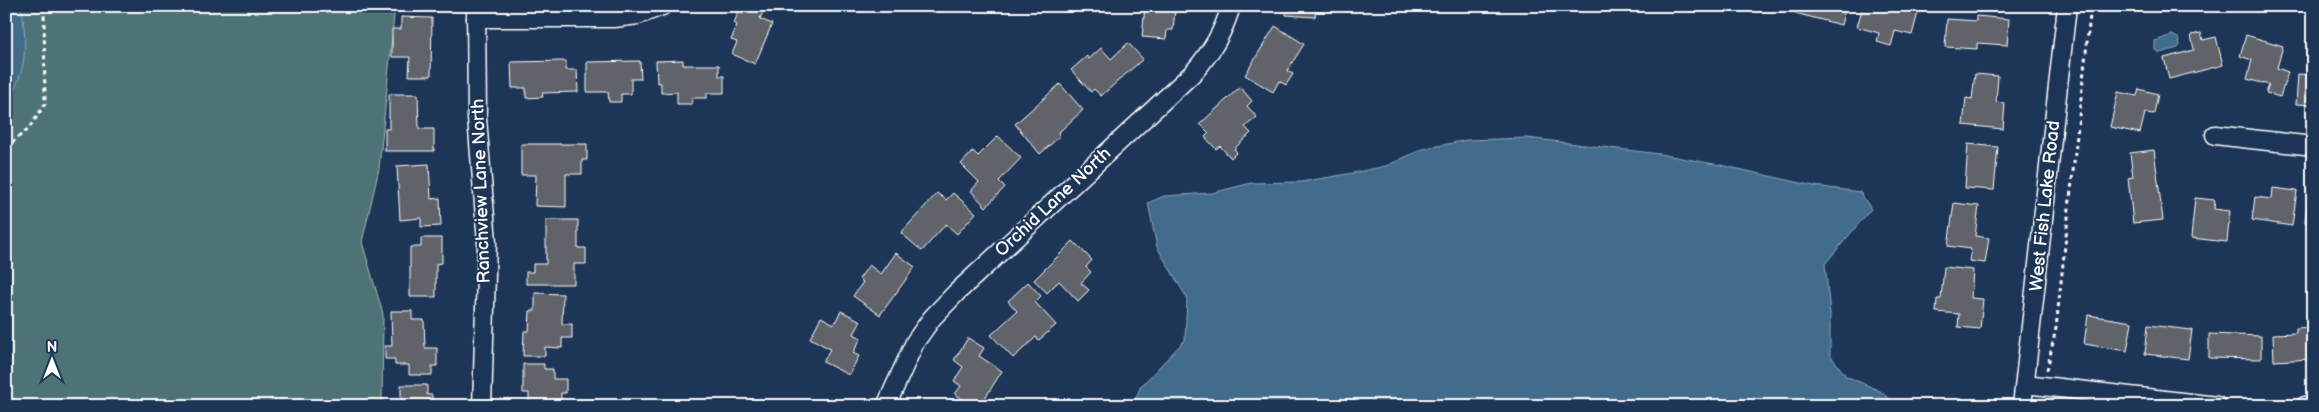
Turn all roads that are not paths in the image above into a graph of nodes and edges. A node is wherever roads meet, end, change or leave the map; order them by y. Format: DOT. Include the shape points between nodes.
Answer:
graph roads {
  1 [pos="662,6"];
  2 [pos="1231,6"];
  3 [pos="2067,6"];
  4 [pos="476,12"];
  5 [pos="2215,135"];
  6 [pos="2313,146"];
  7 [pos="2025,384"];
  8 [pos="2190,404"];
  9 [pos="2313,405"];
  10 [pos="482,406"];
  11 [pos="886,406"];
  12 [pos="2022,406"];
  13 [pos="2217,406"];
  14 [pos="2305,406"];
  1 -- 4 [label="street" via="614,18"];
  2 -- 11 [label="street, Orchid Lane North" via="1225,28 1212,51 1194,72 932,318 915,342"];
  3 -- 7 [label="street, West Fish Lake Road"];
  4 -- 10 [label="street, Ranchview Lane North" via="477,118 487,242"];
  5 -- 6 [label="street"];
  7 -- 8 [label="street"];
  7 -- 12 [label="street, West Fish Lake Road"];
  8 -- 13 [label="street"];
  9 -- 14 [label="street"];
}
